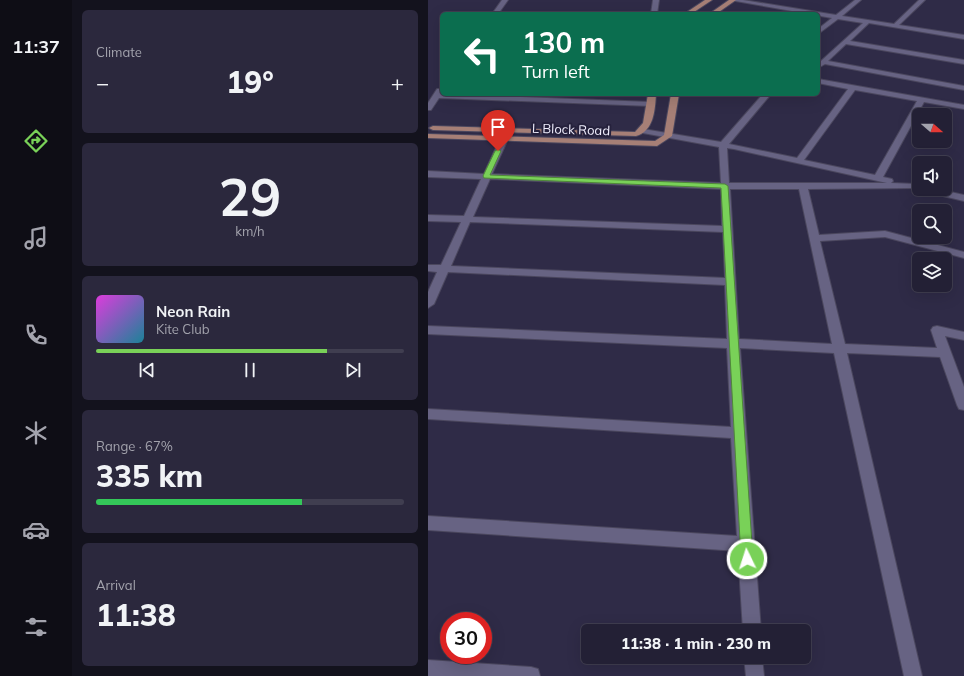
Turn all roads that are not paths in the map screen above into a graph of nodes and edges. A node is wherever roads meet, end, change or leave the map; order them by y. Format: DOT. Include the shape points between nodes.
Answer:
graph roads {
  1 [pos="505,0"];
  2 [pos="656,0"];
  3 [pos="709,0"];
  4 [pos="733,0"];
  5 [pos="858,0"];
  6 [pos="922,0"];
  7 [pos="788,4"];
  8 [pos="782,8"];
  9 [pos="496,12"];
  10 [pos="654,12"];
  11 [pos="690,12"];
  12 [pos="715,12"];
  13 [pos="776,12"];
  14 [pos="806,12"];
  15 [pos="820,14"];
  16 [pos="837,17"];
  17 [pos="867,22"];
  18 [pos="895,26"];
  19 [pos="820,30"];
  20 [pos="963,35"];
  21 [pos="844,42"];
  22 [pos="964,62"];
  23 [pos="820,65"];
  24 [pos="820,81"];
  25 [pos="853,87"];
  26 [pos="964,88"];
  27 [pos="440,91"];
  28 [pos="436,96"];
  29 [pos="652,96"];
  30 [pos="675,96"];
  31 [pos="765,96"];
  32 [pos="922,100"];
  33 [pos="651,104"];
  34 [pos="964,107"];
  35 [pos="428,108"];
  36 [pos="428,128"];
  37 [pos="643,132"];
  38 [pos="428,136"];
  39 [pos="668,136"];
  40 [pos="504,139"];
  41 [pos="723,145"];
  42 [pos="799,161"];
  43 [pos="428,174"];
  44 [pos="486,176"];
  45 [pos="878,178"];
  46 [pos="725,186"];
  47 [pos="803,186"];
  48 [pos="912,186"];
  49 [pos="912,187"];
  50 [pos="952,195"];
  51 [pos="964,198"];
  52 [pos="428,218"];
  53 [pos="466,220"];
  54 [pos="727,229"];
  55 [pos="815,238"];
  56 [pos="964,255"];
  57 [pos="428,268"];
  58 [pos="444,269"];
  59 [pos="730,282"];
  60 [pos="428,304"];
  61 [pos="428,330"];
  62 [pos="964,336"];
  63 [pos="733,343"];
  64 [pos="840,348"];
  65 [pos="945,353"];
  66 [pos="964,405"];
  67 [pos="428,414"];
  68 [pos="738,433"];
  69 [pos="428,523"];
  70 [pos="746,544"];
  71 [pos="752,624"];
  72 [pos="754,664"];
  73 [pos="428,669"];
  74 [pos="531,676"];
  75 [pos="755,676"];
  76 [pos="913,676"];
  1 -- 9 [label="street"];
  2 -- 10 [label="street"];
  3 -- 11 [label="main road"];
  4 -- 8 [label="street"];
  4 -- 12 [label="main road"];
  5 -- 16 [label="street"];
  6 -- 18 [label="street"];
  7 -- 8 [label="street"];
  8 -- 13 [label="street"];
  8 -- 14 [label="street"];
  15 -- 16 [label="street"];
  16 -- 17 [label="street"];
  16 -- 19 [label="street"];
  17 -- 18 [label="street"];
  17 -- 21 [label="street"];
  18 -- 20 [label="street"];
  21 -- 22 [label="street"];
  21 -- 23 [label="street"];
  23 -- 26 [label="street"];
  24 -- 25 [label="street"];
  25 -- 32 [label="street"];
  25 -- 42 [label="street"];
  27 -- 28 [label="street"];
  28 -- 33 [label="street"];
  28 -- 35 [label="street"];
  29 -- 33 [label="main road"];
  30 -- 39 [label="main road"];
  31 -- 41 [label="street"];
  32 -- 34 [label="street"];
  32 -- 45 [label="street"];
  33 -- 37 [label="main road"];
  36 -- 37 [label="main road, L Block Road" via="636,134"];
  37 -- 39 [label="street"];
  38 -- 40 [label="main road, L Block Road"];
  39 -- 40 [label="main road, L Block Road" via="657,144"];
  39 -- 41 [label="street"];
  40 -- 44 [label="street"];
  41 -- 42 [label="street"];
  41 -- 46 [label="street"];
  42 -- 45 [label="street"];
  43 -- 44 [label="street"];
  44 -- 46 [label="street"];
  44 -- 53 [label="street"];
  45 -- 48 [label="street"];
  46 -- 47 [label="street"];
  46 -- 54 [label="street"];
  47 -- 49 [label="street"];
  47 -- 55 [label="street"];
  50 -- 51 [label="street"];
  52 -- 53 [label="street"];
  53 -- 54 [label="street"];
  53 -- 58 [label="street"];
  54 -- 59 [label="street"];
  55 -- 56 [label="street" via="885,234"];
  55 -- 64 [label="street"];
  57 -- 58 [label="street"];
  58 -- 59 [label="street"];
  58 -- 60 [label="street"];
  59 -- 63 [label="street"];
  61 -- 63 [label="street"];
  62 -- 65 [label="street" via="938,329 936,332"];
  63 -- 64 [label="street"];
  63 -- 68 [label="street"];
  64 -- 65 [label="street"];
  64 -- 76 [label="street"];
  65 -- 66 [label="street"];
  67 -- 68 [label="street"];
  68 -- 70 [label="street"];
  69 -- 70 [label="street"];
  70 -- 71 [label="street"];
  72 -- 75 [label="street"];
  73 -- 74 [label="street"];
}
